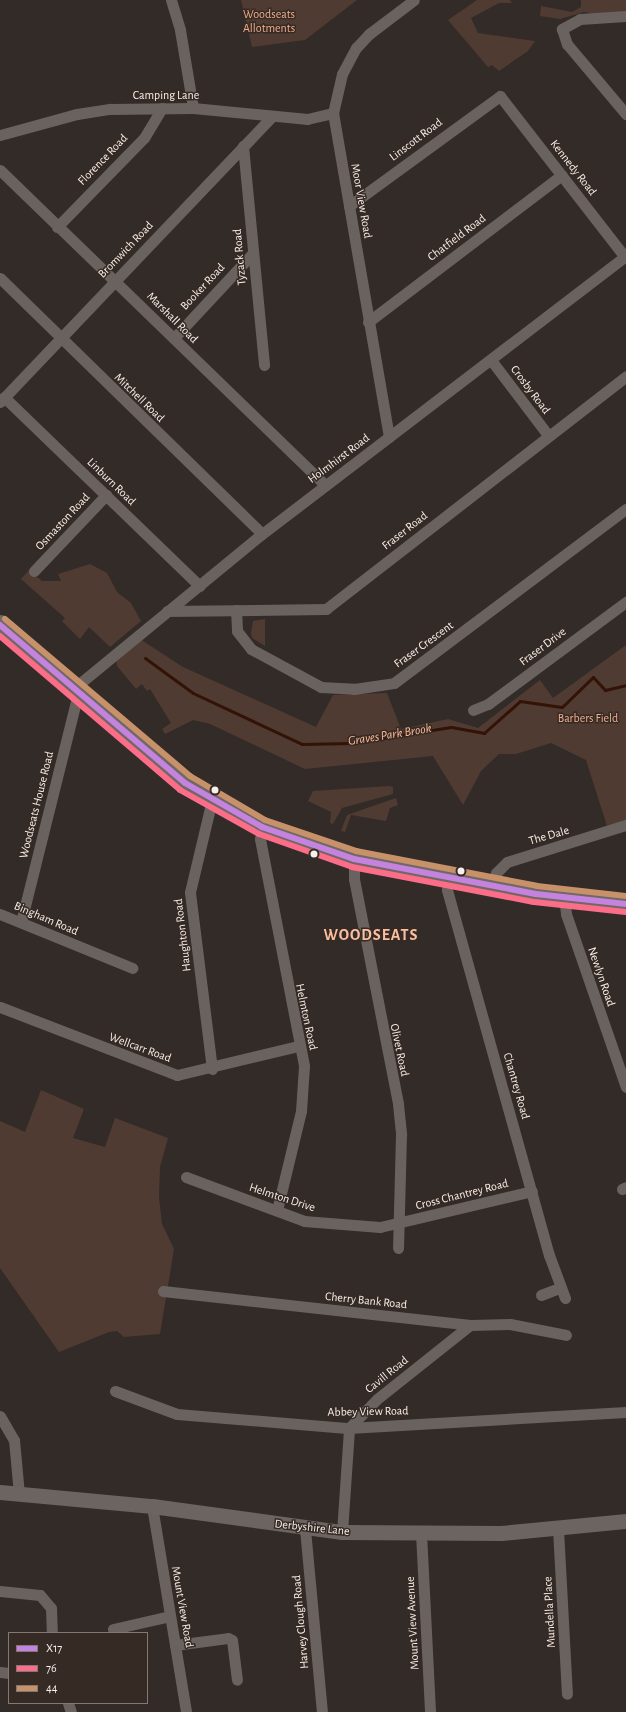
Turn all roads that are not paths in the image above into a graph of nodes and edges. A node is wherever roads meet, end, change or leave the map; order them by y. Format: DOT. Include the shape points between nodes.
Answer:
graph roads {
  1 [pos="171,0"];
  2 [pos="414,0"];
  3 [pos="626,16"];
  4 [pos="500,96"];
  5 [pos="162,108"];
  6 [pos="193,108"];
  7 [pos="333,113"];
  8 [pos="626,114"];
  9 [pos="272,116"];
  10 [pos="0,135"];
  11 [pos="243,146"];
  12 [pos="0,170"];
  13 [pos="562,175"];
  14 [pos="349,206"];
  15 [pos="57,227"];
  16 [pos="252,254"];
  17 [pos="625,256"];
  18 [pos="0,278"];
  19 [pos="115,280"];
  20 [pos="368,322"];
  21 [pos="174,338"];
  22 [pos="61,340"];
  23 [pos="491,360"];
  24 [pos="264,365"];
  25 [pos="626,376"];
  26 [pos="2,399"];
  27 [pos="548,435"];
  28 [pos="389,437"];
  29 [pos="325,486"];
  30 [pos="106,495"];
  31 [pos="626,509"];
  32 [pos="262,534"];
  33 [pos="40,570"];
  34 [pos="200,586"];
  35 [pos="626,602"];
  36 [pos="236,610"];
  37 [pos="167,611"];
  38 [pos="0,625"];
  39 [pos="76,691"];
  40 [pos="473,710"];
  41 [pos="212,800"];
  42 [pos="626,825"];
  43 [pos="262,827"];
  44 [pos="354,859"];
  45 [pos="448,879"];
  46 [pos="494,887"];
  47 [pos="564,897"];
  48 [pos="626,904"];
  49 [pos="0,914"];
  50 [pos="22,922"];
  51 [pos="132,968"];
  52 [pos="0,1007"];
  53 [pos="298,1046"];
  54 [pos="212,1069"];
  55 [pos="626,1087"];
  56 [pos="186,1177"];
  57 [pos="532,1190"];
  58 [pos="276,1210"];
  59 [pos="398,1225"];
  60 [pos="398,1248"];
  61 [pos="559,1288"];
  62 [pos="163,1291"];
  63 [pos="541,1295"];
  64 [pos="565,1298"];
  65 [pos="470,1325"];
  66 [pos="566,1335"];
  67 [pos="115,1391"];
  68 [pos="626,1412"];
  69 [pos="0,1416"];
  70 [pos="349,1428"];
  71 [pos="0,1492"];
  72 [pos="19,1494"];
  73 [pos="152,1506"];
  74 [pos="626,1521"];
  75 [pos="305,1529"];
  76 [pos="558,1529"];
  77 [pos="342,1532"];
  78 [pos="421,1533"];
  79 [pos="0,1591"];
  80 [pos="170,1616"];
  81 [pos="113,1629"];
  82 [pos="52,1632"];
  83 [pos="176,1645"];
  84 [pos="237,1680"];
  85 [pos="567,1694"];
  86 [pos="186,1712"];
  87 [pos="322,1712"];
  88 [pos="430,1712"];
  1 -- 6 [label="street" via="180,30"];
  2 -- 7 [label="street, Moor View Road" via="369,34 356,48 342,74"];
  3 -- 8 [label="street" via="580,19 562,28 567,44"];
  4 -- 13 [label="street, Kennedy Road"];
  4 -- 14 [label="street, Linscott Road"];
  5 -- 6 [label="street, Camping Lane"];
  5 -- 10 [label="street, Camping Lane" via="77,114"];
  5 -- 15 [label="street, Florence Road" via="144,138"];
  6 -- 9 [label="street, Camping Lane"];
  7 -- 9 [label="street, Camping Lane" via="306,119"];
  7 -- 14 [label="street, Moor View Road"];
  9 -- 11 [label="street, Bromwich Road"];
  11 -- 16 [label="street, Tyzack Road"];
  11 -- 19 [label="street, Bromwich Road"];
  12 -- 15 [label="street, Marshall Road"];
  13 -- 17 [label="street, Kennedy Road"];
  13 -- 20 [label="street, Chatfield Road"];
  14 -- 20 [label="street, Moor View Road"];
  15 -- 19 [label="street, Marshall Road"];
  16 -- 21 [label="street, Booker Road"];
  16 -- 24 [label="street, Tyzack Road"];
  17 -- 23 [label="street, Holmhirst Road"];
  18 -- 22 [label="street, Mitchell Road"];
  19 -- 21 [label="street, Marshall Road"];
  19 -- 22 [label="street, Bromwich Road"];
  20 -- 28 [label="street, Moor View Road"];
  21 -- 29 [label="street, Marshall Road"];
  22 -- 26 [label="street, Bromwich Road"];
  22 -- 32 [label="street, Mitchell Road"];
  23 -- 27 [label="street, Crosby Road"];
  23 -- 28 [label="street, Holmhirst Road"];
  25 -- 27 [label="street, Fraser Road"];
  26 -- 30 [label="street, Linburn Road"];
  27 -- 36 [label="street, Fraser Road" via="326,609"];
  28 -- 29 [label="street, Holmhirst Road"];
  29 -- 32 [label="street, Holmhirst Road"];
  30 -- 33 [label="street, Osmaston Road"];
  30 -- 34 [label="street, Linburn Road"];
  31 -- 36 [label="street, Fraser Crescent" via="394,683 354,690 321,687 251,648 237,631"];
  32 -- 34 [label="street, Holmhirst Road"];
  34 -- 37 [label="street, Holmhirst Road"];
  35 -- 40 [label="street, Fraser Drive" via="488,704"];
  36 -- 37 [label="street, Fraser Road"];
  37 -- 39 [label="street, Holmhirst Road"];
  38 -- 39 [label="highway"];
  39 -- 41 [label="highway" via="181,779"];
  39 -- 50 [label="street, Woodseats House Road"];
  41 -- 43 [label="highway"];
  41 -- 54 [label="street, Haughton Road" via="190,892"];
  42 -- 46 [label="street, The Dale" via="507,862 496,873"];
  43 -- 44 [label="highway"];
  43 -- 53 [label="street, Helmton Road" via="260,839"];
  44 -- 45 [label="highway"];
  44 -- 59 [label="street, Olivet Road" via="354,879 398,1104 401,1135"];
  45 -- 46 [label="highway"];
  45 -- 57 [label="street, Chantrey Road" via="447,890"];
  46 -- 47 [label="highway"];
  47 -- 48 [label="highway"];
  47 -- 55 [label="street, Newlyn Road" via="566,914"];
  49 -- 50 [label="street, Bingham Road"];
  50 -- 51 [label="street, Bingham Road"];
  52 -- 54 [label="street, Wellcarr Road" via="159,1070 178,1075"];
  53 -- 54 [label="street, Wellcarr Road"];
  53 -- 58 [label="street, Helmton Road" via="304,1090"];
  56 -- 58 [label="street, Helmton Drive"];
  57 -- 59 [label="street, Cross Chantrey Road"];
  57 -- 61 [label="street, Chantrey Road"];
  58 -- 59 [label="street, Helmton Drive" via="304,1221 335,1225"];
  59 -- 60 [label="street, Olivet Road"];
  61 -- 63 [label="street"];
  61 -- 64 [label="street, Chantrey Road"];
  62 -- 65 [label="street, Cherry Bank Road"];
  65 -- 66 [label="street, Cherry Bank Road" via="510,1324"];
  65 -- 70 [label="street, Cavill Road" via="377,1399"];
  67 -- 70 [label="street, Abbey View Road" via="177,1414"];
  68 -- 70 [label="street, Abbey View Road"];
  69 -- 72 [label="street" via="14,1440"];
  70 -- 77 [label="street"];
  71 -- 72 [label="street, Derbyshire Lane"];
  72 -- 73 [label="street, Derbyshire Lane"];
  73 -- 75 [label="street, Derbyshire Lane"];
  73 -- 80 [label="street, Mount View Road"];
  74 -- 76 [label="street, Derbyshire Lane"];
  75 -- 77 [label="street, Derbyshire Lane"];
  75 -- 87 [label="street, Harvey Clough Road"];
  76 -- 78 [label="street, Derbyshire Lane"];
  76 -- 85 [label="street, Mundella Place"];
  77 -- 78 [label="street, Derbyshire Lane"];
  78 -- 88 [label="street, Mount View Avenue"];
  79 -- 82 [label="street" via="40,1595 51,1608"];
  80 -- 81 [label="street"];
  80 -- 83 [label="street, Mount View Road"];
  83 -- 84 [label="street" via="228,1638 232,1640"];
  83 -- 86 [label="street, Mount View Road"];
}
